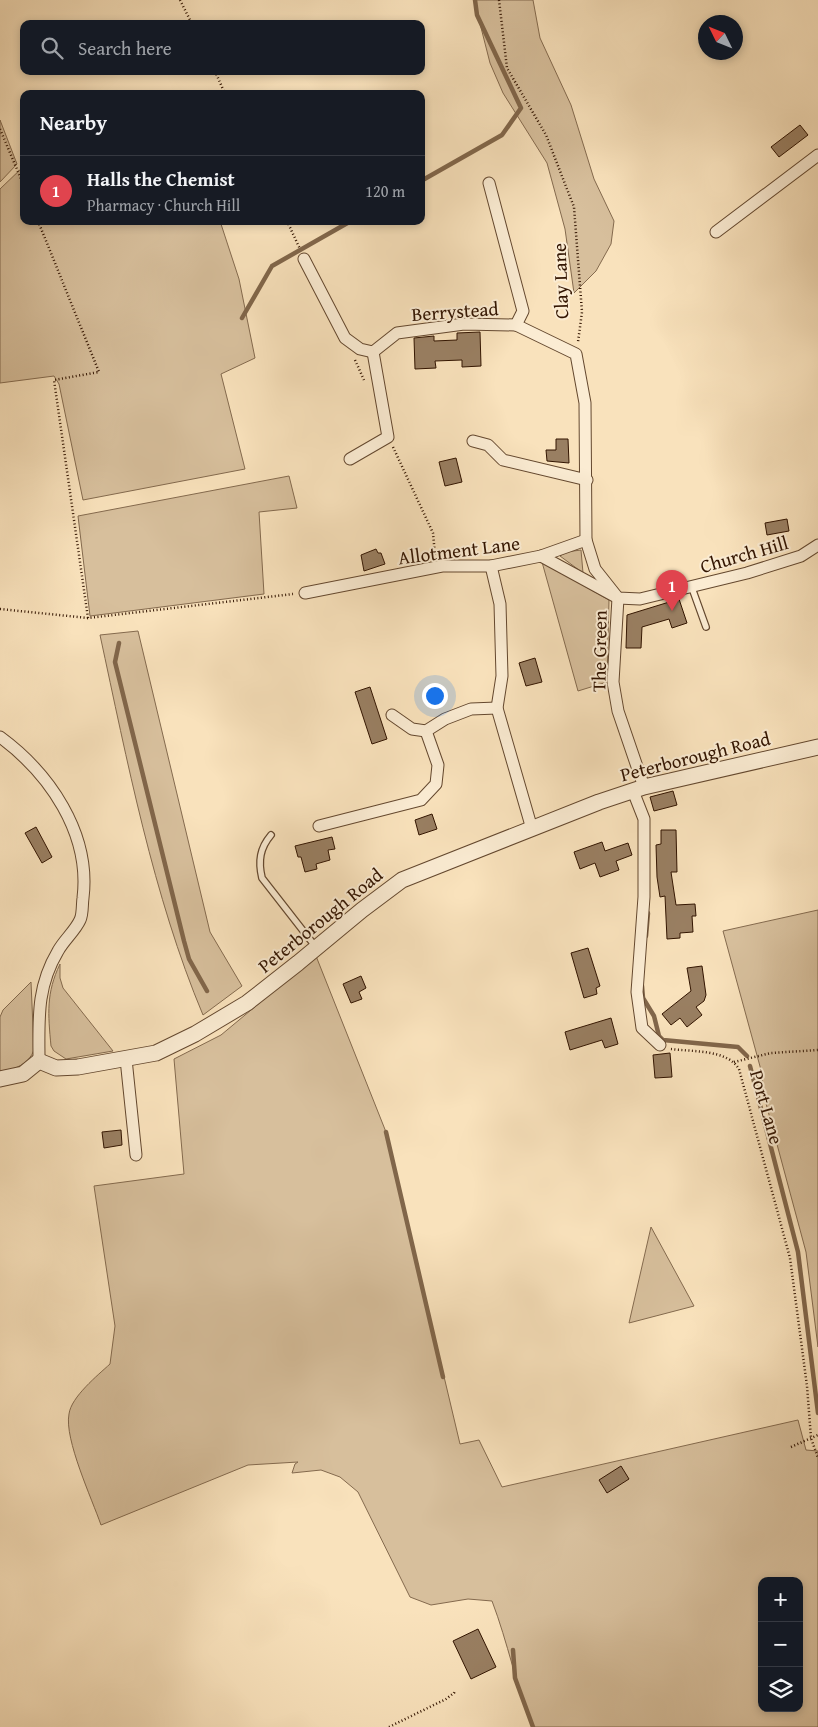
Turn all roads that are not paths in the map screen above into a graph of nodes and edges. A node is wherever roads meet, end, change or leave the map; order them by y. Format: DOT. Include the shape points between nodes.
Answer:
graph roads {
  1 [pos="818,154"];
  2 [pos="489,183"];
  3 [pos="716,232"];
  4 [pos="304,259"];
  5 [pos="516,325"];
  6 [pos="373,352"];
  7 [pos="473,441"];
  8 [pos="350,459"];
  9 [pos="587,480"];
  10 [pos="586,540"];
  11 [pos="818,545"];
  12 [pos="541,556"];
  13 [pos="491,566"];
  14 [pos="692,588"];
  15 [pos="305,593"];
  16 [pos="618,598"];
  17 [pos="706,627"];
  18 [pos="497,708"];
  19 [pos="392,715"];
  20 [pos="426,731"];
  21 [pos="0,737"];
  22 [pos="818,747"];
  23 [pos="639,789"];
  24 [pos="319,826"];
  25 [pos="532,829"];
  26 [pos="271,835"];
  27 [pos="317,948"];
  28 [pos="660,1045"];
  29 [pos="126,1059"];
  30 [pos="39,1061"];
  31 [pos="0,1078"];
  32 [pos="136,1155"];
  1 -- 3 [label="street"];
  2 -- 5 [label="street" via="523,311"];
  4 -- 6 [label="street" via="345,338 360,349"];
  5 -- 6 [label="street, Berrystead" via="464,324 397,333"];
  5 -- 9 [label="street" via="576,354 585,403"];
  6 -- 8 [label="street" via="388,436"];
  7 -- 9 [label="street" via="488,445 503,460"];
  9 -- 10 [label="street"];
  10 -- 12 [label="street, Allotment Lane"];
  10 -- 16 [label="street" via="595,569"];
  11 -- 14 [label="street, Church Hill" via="801,556"];
  12 -- 13 [label="street, Allotment Lane"];
  12 -- 16 [label="street, The Green"];
  13 -- 15 [label="street, Allotment Lane" via="436,567"];
  13 -- 18 [label="street" via="500,604 502,676"];
  14 -- 16 [label="street, Church Hill" via="640,599"];
  14 -- 17 [label="lane"];
  16 -- 23 [label="street, The Green" via="613,682"];
  18 -- 20 [label="street" via="471,709"];
  18 -- 25 [label="street"];
  19 -- 20 [label="street" via="412,729"];
  20 -- 24 [label="street" via="438,766 436,784 421,800"];
  21 -- 30 [label="street" via="30,762 74,825 85,885 80,919 58,950 45,976 40,997"];
  22 -- 23 [label="street, Peterborough Road"];
  23 -- 25 [label="street, Peterborough Road"];
  23 -- 28 [label="street" via="644,819 644,897 637,992 642,1028"];
  25 -- 27 [label="street, Peterborough Road" via="402,880"];
  26 -- 27 [label="lane" via="261,852 262,878"];
  27 -- 29 [label="street, Peterborough Road" via="247,1003 195,1034 156,1053"];
  29 -- 30 [label="street, Peterborough Road" via="56,1068"];
  29 -- 32 [label="street"];
  30 -- 31 [label="street" via="23,1074"];
}
